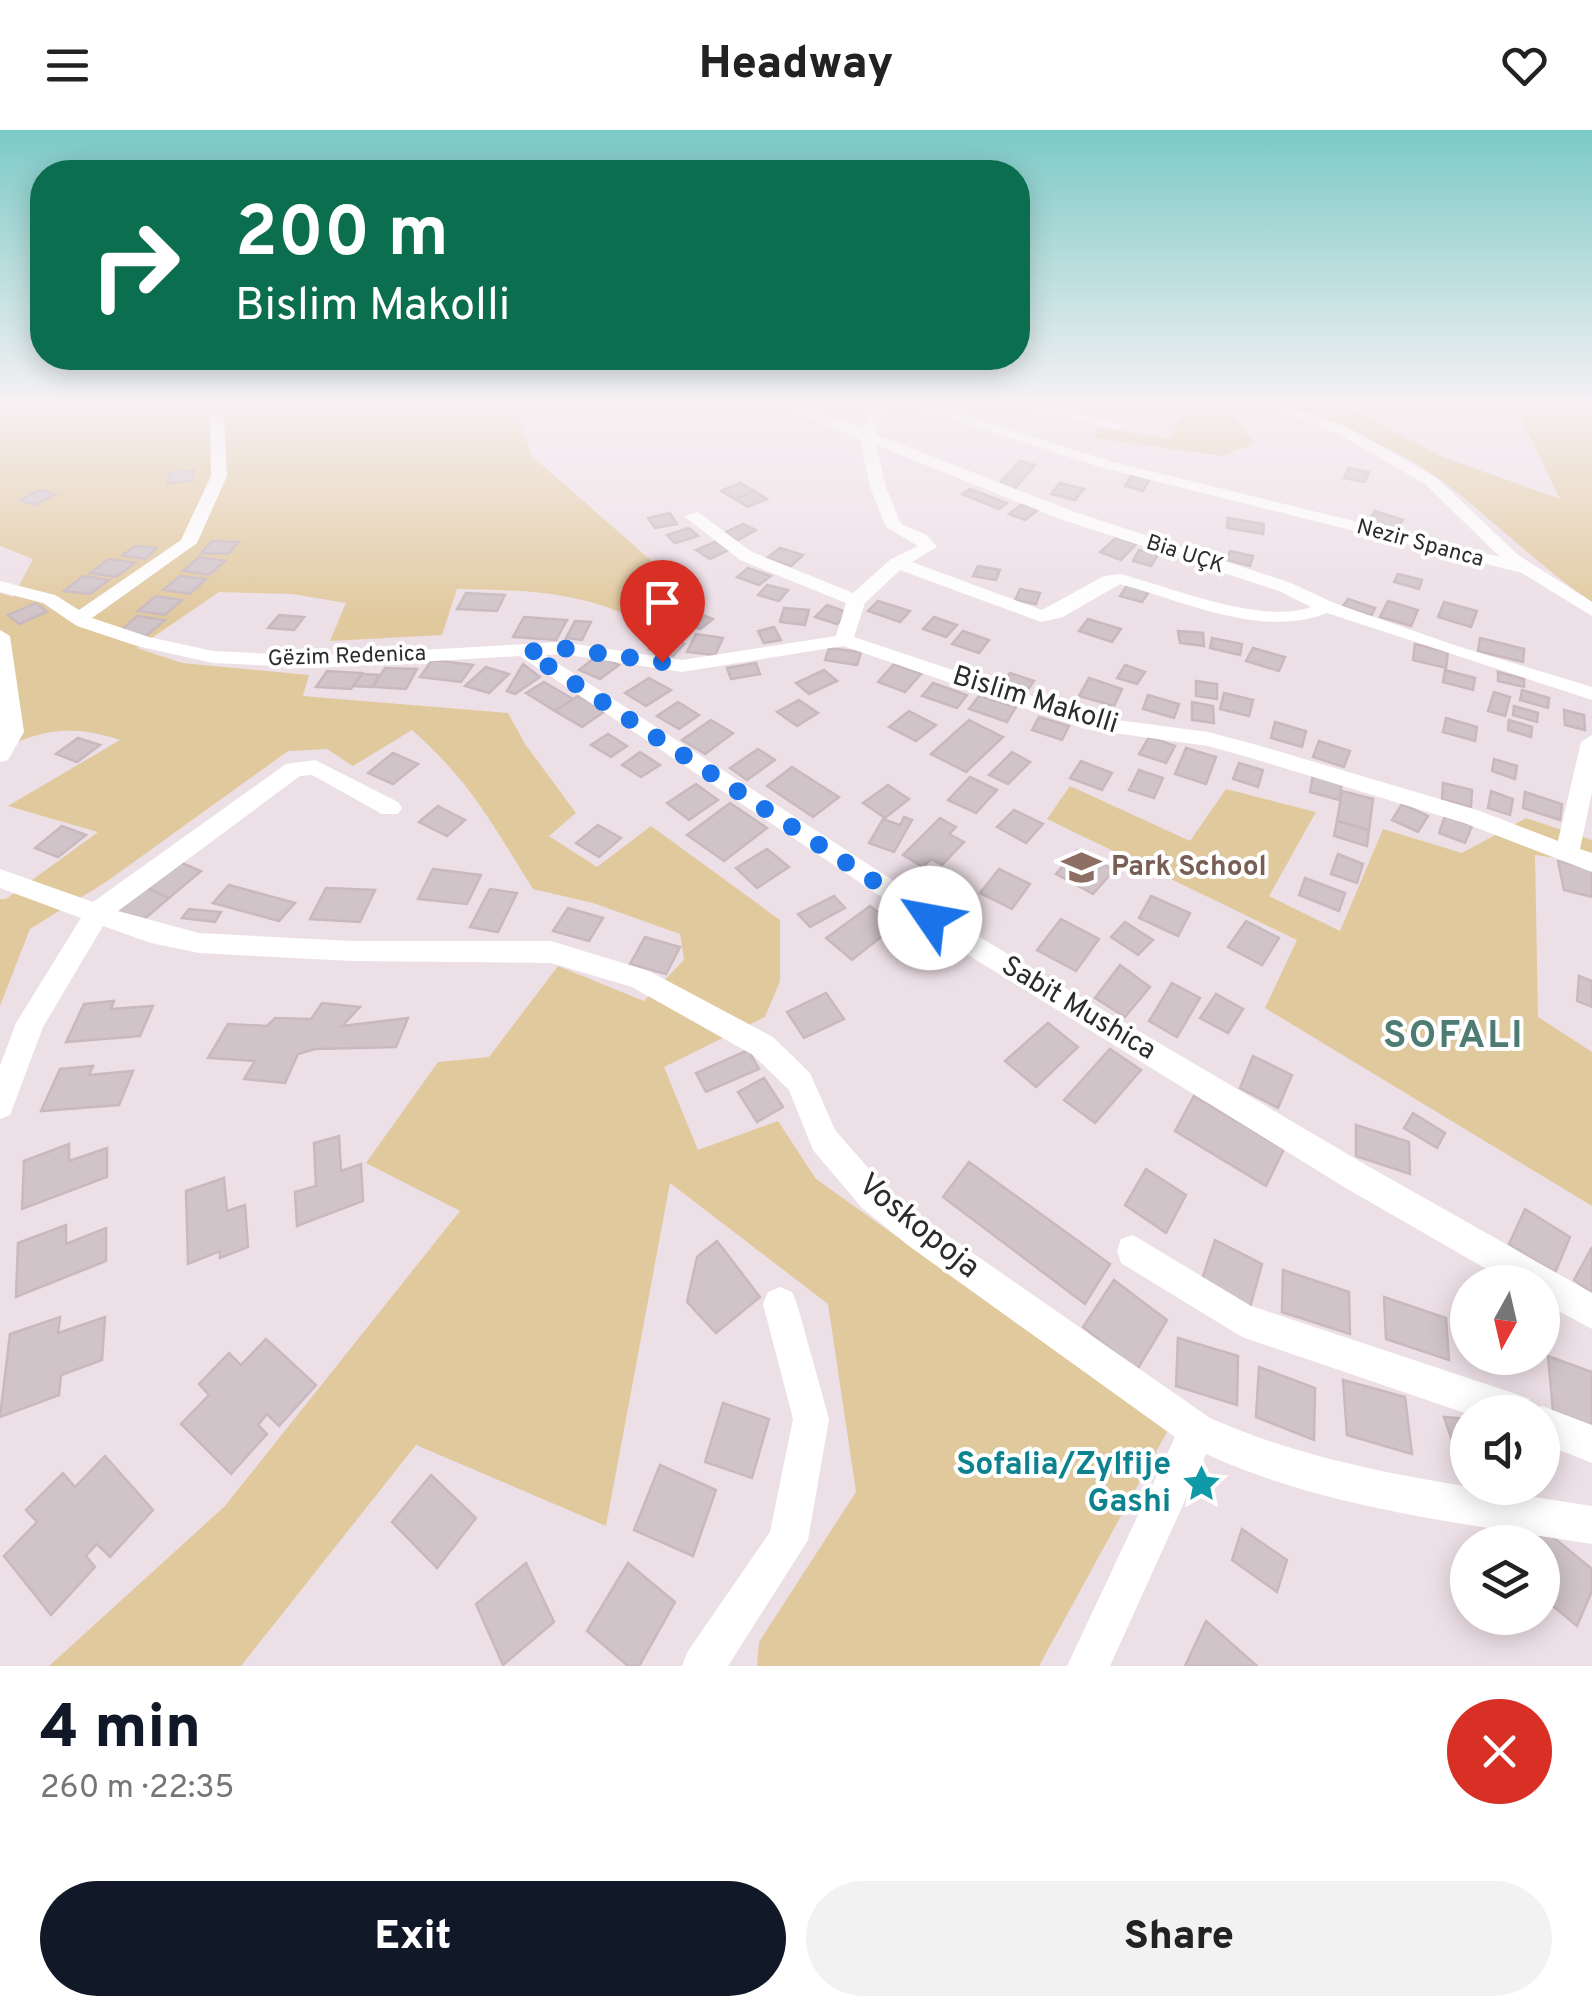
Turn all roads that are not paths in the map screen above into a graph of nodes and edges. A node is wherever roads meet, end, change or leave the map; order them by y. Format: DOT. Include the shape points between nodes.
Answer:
graph roads {
  1 [pos="218,475"];
  2 [pos="875,475"];
  3 [pos="964,475"];
  4 [pos="1147,475"];
  5 [pos="1419,475"];
  6 [pos="692,516"];
  7 [pos="897,564"];
  8 [pos="1526,570"];
  9 [pos="0,586"];
  10 [pos="856,601"];
  11 [pos="1327,607"];
  12 [pos="1592,610"];
  13 [pos="80,619"];
  14 [pos="0,636"];
  15 [pos="844,640"];
  16 [pos="527,652"];
  17 [pos="1592,694"];
  18 [pos="1592,742"];
  19 [pos="0,755"];
  20 [pos="390,808"];
  21 [pos="1567,853"];
  22 [pos="1592,863"];
  23 [pos="0,878"];
  24 [pos="99,911"];
  25 [pos="0,1106"];
  26 [pos="1134,1251"];
  27 [pos="780,1304"];
  28 [pos="1592,1312"];
  29 [pos="1465,1395"];
  30 [pos="1197,1431"];
  31 [pos="1560,1431"];
  32 [pos="1592,1444"];
  33 [pos="1592,1525"];
  34 [pos="677,1666"];
  35 [pos="694,1666"];
  36 [pos="703,1666"];
  37 [pos="1088,1666"];
  1 -- 13 [label="street" via="188,543"];
  2 -- 7 [label="street" via="894,528 928,547"];
  3 -- 11 [label="street, Bia UÇK"];
  4 -- 8 [label="street, Nezir Spanca"];
  5 -- 8 [label="street"];
  6 -- 10 [label="street" via="746,556"];
  7 -- 10 [label="street"];
  7 -- 11 [label="street" via="1041,616 1110,580 1258,615"];
  8 -- 12 [label="street"];
  9 -- 13 [label="street, Gëzim Redenica" via="49,599"];
  10 -- 15 [label="street"];
  11 -- 17 [label="street, Bia UÇK"];
  13 -- 16 [label="street, Gëzim Redenica" via="213,658 316,662"];
  14 -- 19 [label="street" via="13,732"];
  15 -- 16 [label="street, Bislim Makolli" via="682,666 576,650"];
  15 -- 21 [label="street, Bislim Makolli" via="1050,712 1257,752"];
  16 -- 28 [label="street, Sabit Mushica" via="982,951"];
  18 -- 21 [label="street"];
  20 -- 24 [label="street" via="315,767 294,769"];
  21 -- 22 [label="street, Bislim Makolli"];
  23 -- 24 [label="street, Voskopoja"];
  24 -- 25 [label="street" via="30,1023"];
  24 -- 30 [label="street, Voskopoja" via="199,943 551,952 640,979 764,1046 800,1082 824,1140 873,1197"];
  26 -- 29 [label="street" via="1242,1320"];
  27 -- 36 [label="street" via="811,1419 788,1540"];
  30 -- 33 [label="street, Voskopoja" via="1257,1458 1392,1492"];
  30 -- 37 [label="street"];
  31 -- 32 [label="street"];
  34 -- 35 [label="street"];
}
